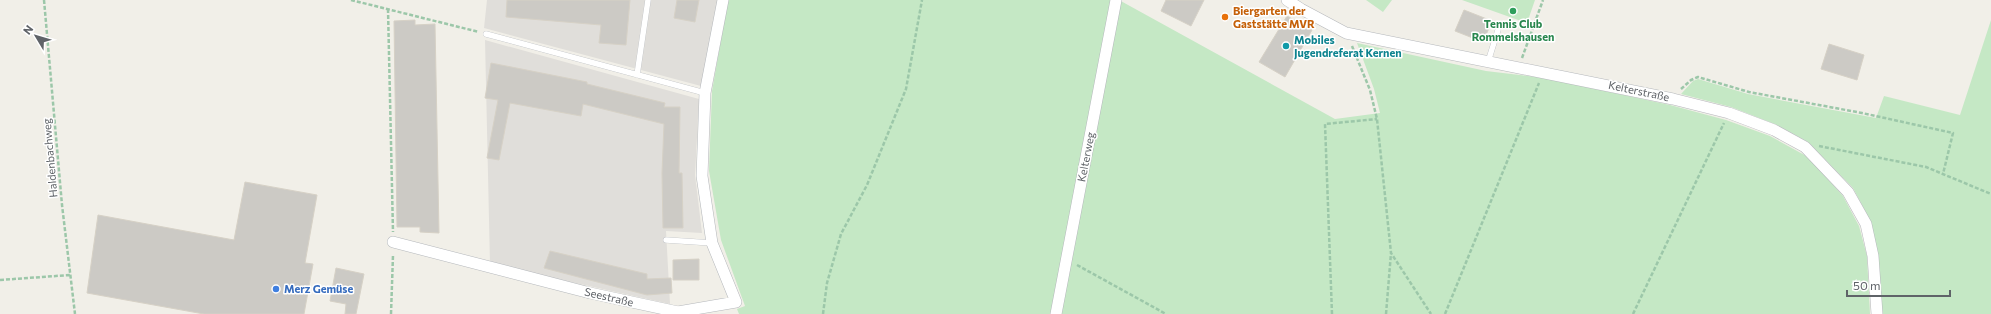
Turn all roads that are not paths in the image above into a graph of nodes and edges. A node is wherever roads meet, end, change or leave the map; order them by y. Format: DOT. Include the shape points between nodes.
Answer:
graph roads {
  1 [pos="648,0"];
  2 [pos="723,0"];
  3 [pos="1116,0"];
  4 [pos="1287,0"];
  5 [pos="1498,30"];
  6 [pos="486,34"];
  7 [pos="1488,62"];
  8 [pos="637,74"];
  9 [pos="706,93"];
  10 [pos="666,240"];
  11 [pos="393,242"];
  12 [pos="712,243"];
  13 [pos="1056,314"];
  14 [pos="1877,314"];
  1 -- 8 [label="lane"];
  2 -- 9 [label="street, Seestraße"];
  3 -- 13 [label="street, Kelterweg"];
  4 -- 7 [label="street, Kelterstraße" via="1346,32"];
  5 -- 7 [label="lane"];
  6 -- 8 [label="lane"];
  7 -- 14 [label="street, Kelterstraße" via="1544,71 1729,113 1774,130 1805,147 1848,192 1866,224 1873,256"];
  8 -- 9 [label="lane"];
  9 -- 12 [label="street, Seestraße" via="702,176"];
  10 -- 12 [label="lane"];
  11 -- 12 [label="street, Seestraße" via="590,293 678,312 736,302"];
}
